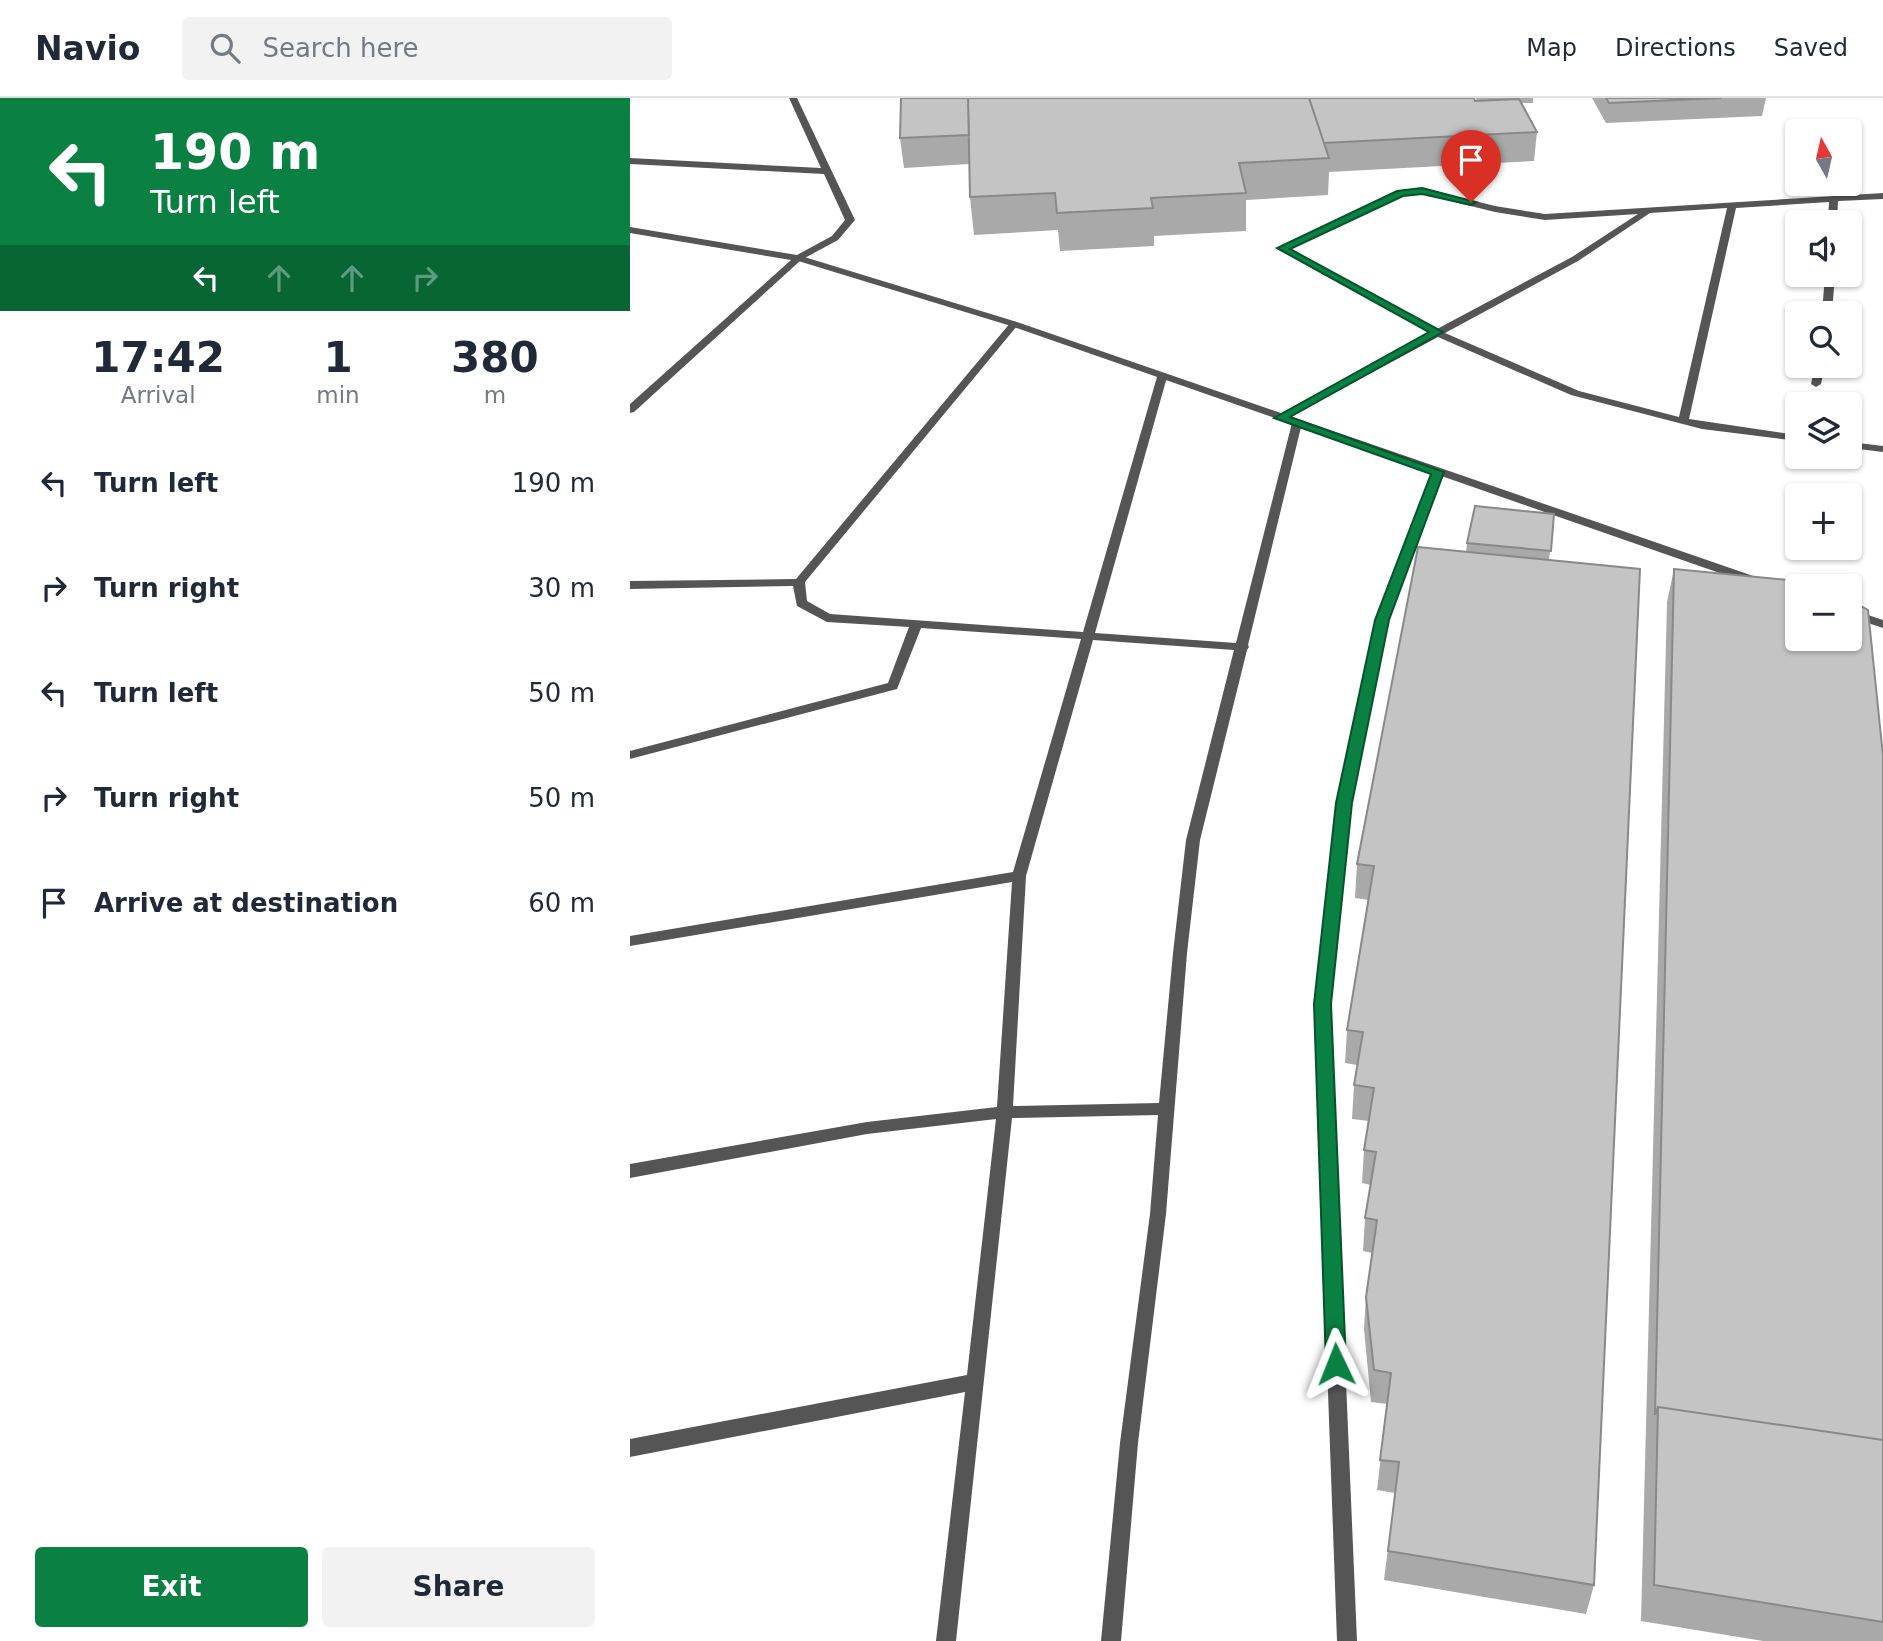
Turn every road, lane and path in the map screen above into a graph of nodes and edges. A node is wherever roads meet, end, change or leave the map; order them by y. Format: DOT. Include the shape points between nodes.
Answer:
graph roads {
  1 [pos="793,98"];
  2 [pos="630,161"];
  3 [pos="825,171"];
  4 [pos="1883,196"];
  5 [pos="1834,201"];
  6 [pos="1732,207"];
  7 [pos="1834,210"];
  8 [pos="1647,212"];
  9 [pos="630,230"];
  10 [pos="798,258"];
  11 [pos="1014,324"];
  12 [pos="1437,332"];
  13 [pos="1162,377"];
  14 [pos="1817,378"];
  15 [pos="1816,384"];
  16 [pos="631,408"];
  17 [pos="1280,418"];
  18 [pos="1683,421"];
  19 [pos="1297,424"];
  20 [pos="1785,436"];
  21 [pos="1862,446"];
  22 [pos="1883,449"];
  23 [pos="1438,472"];
  24 [pos="799,582"];
  25 [pos="630,585"];
  26 [pos="1772,586"];
  27 [pos="1862,617"];
  28 [pos="1883,624"];
  29 [pos="916,625"];
  30 [pos="1087,636"];
  31 [pos="1243,647"];
  32 [pos="630,755"];
  33 [pos="1019,876"];
  34 [pos="630,941"];
  35 [pos="1168,1109"];
  36 [pos="1005,1112"];
  37 [pos="630,1171"];
  38 [pos="973,1382"];
  39 [pos="630,1448"];
  40 [pos="946,1641"];
  41 [pos="1111,1641"];
  42 [pos="1347,1641"];
  1 -- 3 [label="street"];
  2 -- 3 [label="street"];
  3 -- 10 [label="street" via="850,220 835,238"];
  4 -- 5 [label="street"];
  5 -- 6 [label="street"];
  5 -- 7 [label="street"];
  6 -- 8 [label="street"];
  6 -- 18 [label="street"];
  8 -- 12 [label="street" via="1575,259"];
  8 -- 12 [label="street" via="1545,217 1422,191 1401,193 1282,248"];
  9 -- 10 [label="street"];
  10 -- 11 [label="street"];
  10 -- 16 [label="street"];
  11 -- 13 [label="street"];
  11 -- 24 [label="street"];
  12 -- 17 [label="street"];
  12 -- 18 [label="street" via="1574,393"];
  13 -- 17 [label="street"];
  13 -- 30 [label="street"];
  14 -- 15 [label="street"];
  17 -- 19 [label="street"];
  18 -- 20 [label="street"];
  19 -- 23 [label="street"];
  19 -- 31 [label="street"];
  21 -- 22 [label="street"];
  23 -- 26 [label="street"];
  23 -- 42 [label="street" via="1382,620 1344,803 1322,1004"];
  24 -- 25 [label="street"];
  24 -- 29 [label="street" via="801,603 827,618"];
  27 -- 28 [label="street"];
  29 -- 30 [label="street"];
  29 -- 32 [label="street" via="893,686"];
  30 -- 31 [label="street"];
  30 -- 33 [label="street"];
  31 -- 35 [label="street" via="1193,840"];
  33 -- 34 [label="street"];
  33 -- 36 [label="street"];
  35 -- 36 [label="street"];
  35 -- 41 [label="street"];
  36 -- 37 [label="street" via="867,1128"];
  36 -- 38 [label="street"];
  38 -- 39 [label="street"];
  38 -- 40 [label="street"];
}
